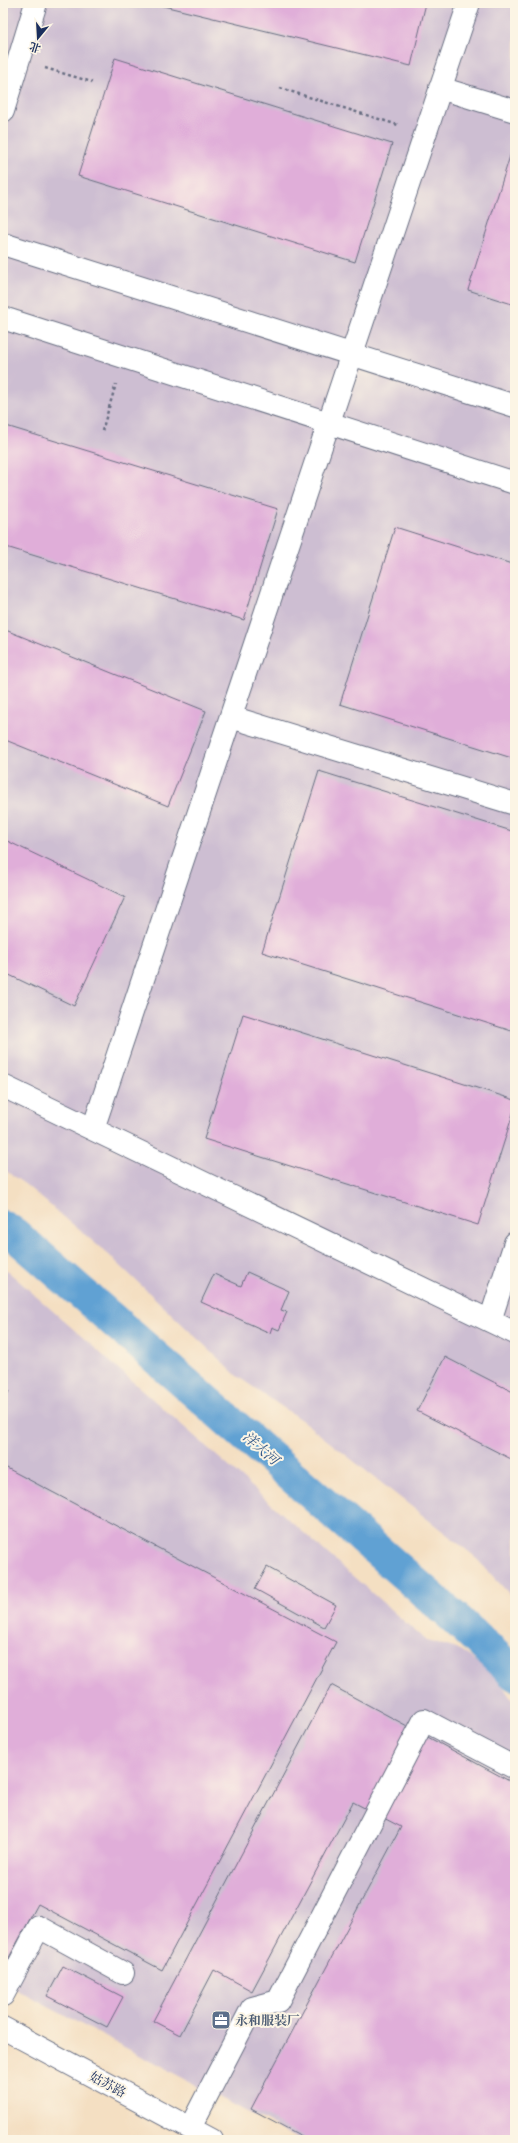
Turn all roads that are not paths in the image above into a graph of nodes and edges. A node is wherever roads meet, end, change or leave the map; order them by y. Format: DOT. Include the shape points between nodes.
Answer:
graph roads {
  1 [pos="36,3"];
  2 [pos="469,3"];
  3 [pos="440,88"];
  4 [pos="3,111"];
  5 [pos="515,111"];
  6 [pos="3,244"];
  7 [pos="3,318"];
  8 [pos="352,354"];
  9 [pos="515,406"];
  10 [pos="329,423"];
  11 [pos="515,483"];
  12 [pos="231,717"];
  13 [pos="515,804"];
  14 [pos="3,1086"];
  15 [pos="93,1129"];
  16 [pos="515,1243"];
  17 [pos="490,1321"];
  18 [pos="515,1332"];
  19 [pos="515,1768"];
  20 [pos="123,1973"];
  21 [pos="3,1995"];
  22 [pos="3,2028"];
  23 [pos="190,2128"];
  24 [pos="212,2140"];
  1 -- 4 [label="street"];
  2 -- 3 [label="street"];
  3 -- 5 [label="street"];
  3 -- 8 [label="street"];
  6 -- 8 [label="street"];
  7 -- 10 [label="street"];
  8 -- 9 [label="street"];
  8 -- 10 [label="street"];
  10 -- 11 [label="street"];
  10 -- 12 [label="street"];
  12 -- 13 [label="street"];
  12 -- 15 [label="street"];
  14 -- 15 [label="street"];
  15 -- 17 [label="street"];
  16 -- 17 [label="street"];
  17 -- 18 [label="street"];
  19 -- 23 [label="street" via="424,1720 278,2001 252,2008"];
  20 -- 21 [label="street" via="39,1927"];
  22 -- 23 [label="street, 姑苏路"];
  23 -- 24 [label="street, 姑苏路"];
}
